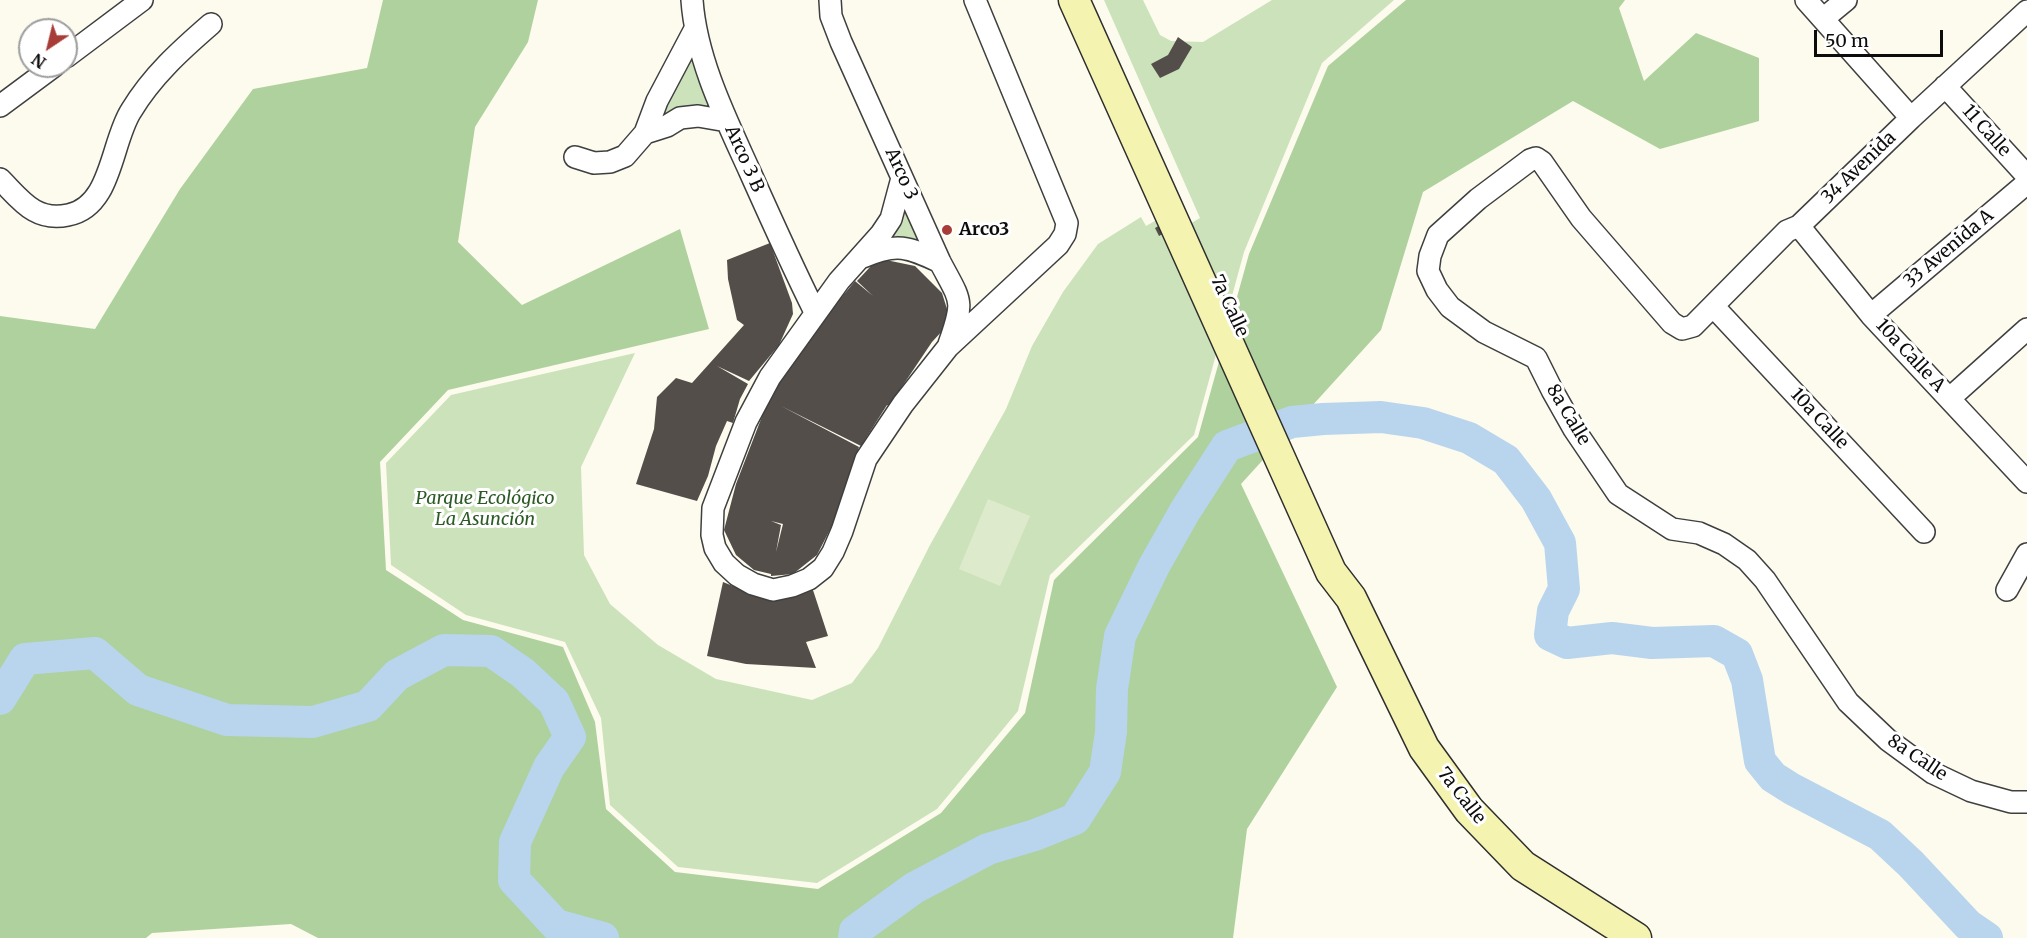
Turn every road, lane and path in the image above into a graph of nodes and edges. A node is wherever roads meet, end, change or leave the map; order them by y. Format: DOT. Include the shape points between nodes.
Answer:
graph roads {
  1 [pos="142,0"];
  2 [pos="692,0"];
  3 [pos="830,0"];
  4 [pos="975,0"];
  5 [pos="1074,0"];
  6 [pos="1806,0"];
  7 [pos="1846,0"];
  8 [pos="1097,8"];
  9 [pos="2027,10"];
  10 [pos="1823,19"];
  11 [pos="211,24"];
  12 [pos="695,29"];
  13 [pos="78,48"];
  14 [pos="38,78"];
  15 [pos="1945,86"];
  16 [pos="0,106"];
  17 [pos="1911,118"];
  18 [pos="727,121"];
  19 [pos="645,133"];
  20 [pos="575,157"];
  21 [pos="2027,176"];
  22 [pos="902,178"];
  23 [pos="0,179"];
  24 [pos="2027,183"];
  25 [pos="1166,188"];
  26 [pos="1799,226"];
  27 [pos="860,258"];
  28 [pos="940,262"];
  29 [pos="957,292"];
  30 [pos="1000,299"];
  31 [pos="1713,306"];
  32 [pos="816,312"];
  33 [pos="1871,315"];
  34 [pos="1692,326"];
  35 [pos="2027,329"];
  36 [pos="948,347"];
  37 [pos="1950,398"];
  38 [pos="2027,482"];
  39 [pos="1924,532"];
  40 [pos="2027,554"];
  41 [pos="2007,590"];
  42 [pos="2019,802"];
  43 [pos="1636,938"];
  1 -- 13 [label="street"];
  2 -- 12 [label="street, Arco 3 B"];
  3 -- 22 [label="street, Arco 3" via="831,16 841,42"];
  4 -- 30 [label="street" via="1067,223 1058,245"];
  5 -- 25 [label="main road"];
  6 -- 10 [label="street"];
  7 -- 10 [label="street"];
  8 -- 25 [label="main road, 7a Calle"];
  9 -- 15 [label="street, 34 Avenida"];
  10 -- 17 [label="street"];
  11 -- 23 [label="street" via="172,57 130,111 101,190 89,207 76,214 49,216 31,210"];
  12 -- 18 [label="street, Arco 3 B"];
  12 -- 19 [label="street" via="657,101"];
  14 -- 16 [label="street"];
  15 -- 17 [label="street, 34 Avenida"];
  15 -- 21 [label="street, 11 Calle"];
  17 -- 26 [label="street, 34 Avenida"];
  18 -- 19 [label="street" via="698,116 680,118"];
  18 -- 32 [label="street, Arco 3 B"];
  19 -- 20 [label="street" via="625,156 610,162 594,163"];
  22 -- 27 [label="street" via="891,219"];
  22 -- 28 [label="street, Arco 3"];
  24 -- 33 [label="street, 33 Avenida A"];
  25 -- 43 [label="main road, 7a Calle" via="1351,598 1424,748 1469,810 1523,866"];
  26 -- 31 [label="street, 34 Avenida" via="1787,231"];
  26 -- 33 [label="street, 10a Calle A"];
  27 -- 28 [label="street" via="882,248 905,248"];
  27 -- 32 [label="street"];
  28 -- 29 [label="street, Arco 3"];
  29 -- 30 [label="street" via="976,301"];
  29 -- 36 [label="street, Arco 3" via="960,313"];
  30 -- 36 [label="street"];
  31 -- 34 [label="street, 34 Avenida"];
  31 -- 39 [label="street, 10a Calle"];
  32 -- 36 [label="street" via="759,395 713,508 715,548 736,575 753,585 773,590 792,586 823,568 842,531 866,459"];
  33 -- 37 [label="street, 10a Calle A"];
  34 -- 42 [label="street, 8a Calle" via="1682,329 1672,324 1581,219 1536,158 1478,199 1438,235 1430,256 1428,272 1450,307 1484,332 1536,358 1574,429 1618,494 1672,529 1716,540 1747,560 1765,580 1848,702 1888,740 1933,773 1971,790"];
  35 -- 37 [label="street"];
  37 -- 38 [label="street, 10a Calle A"];
  40 -- 41 [label="street"];
}
